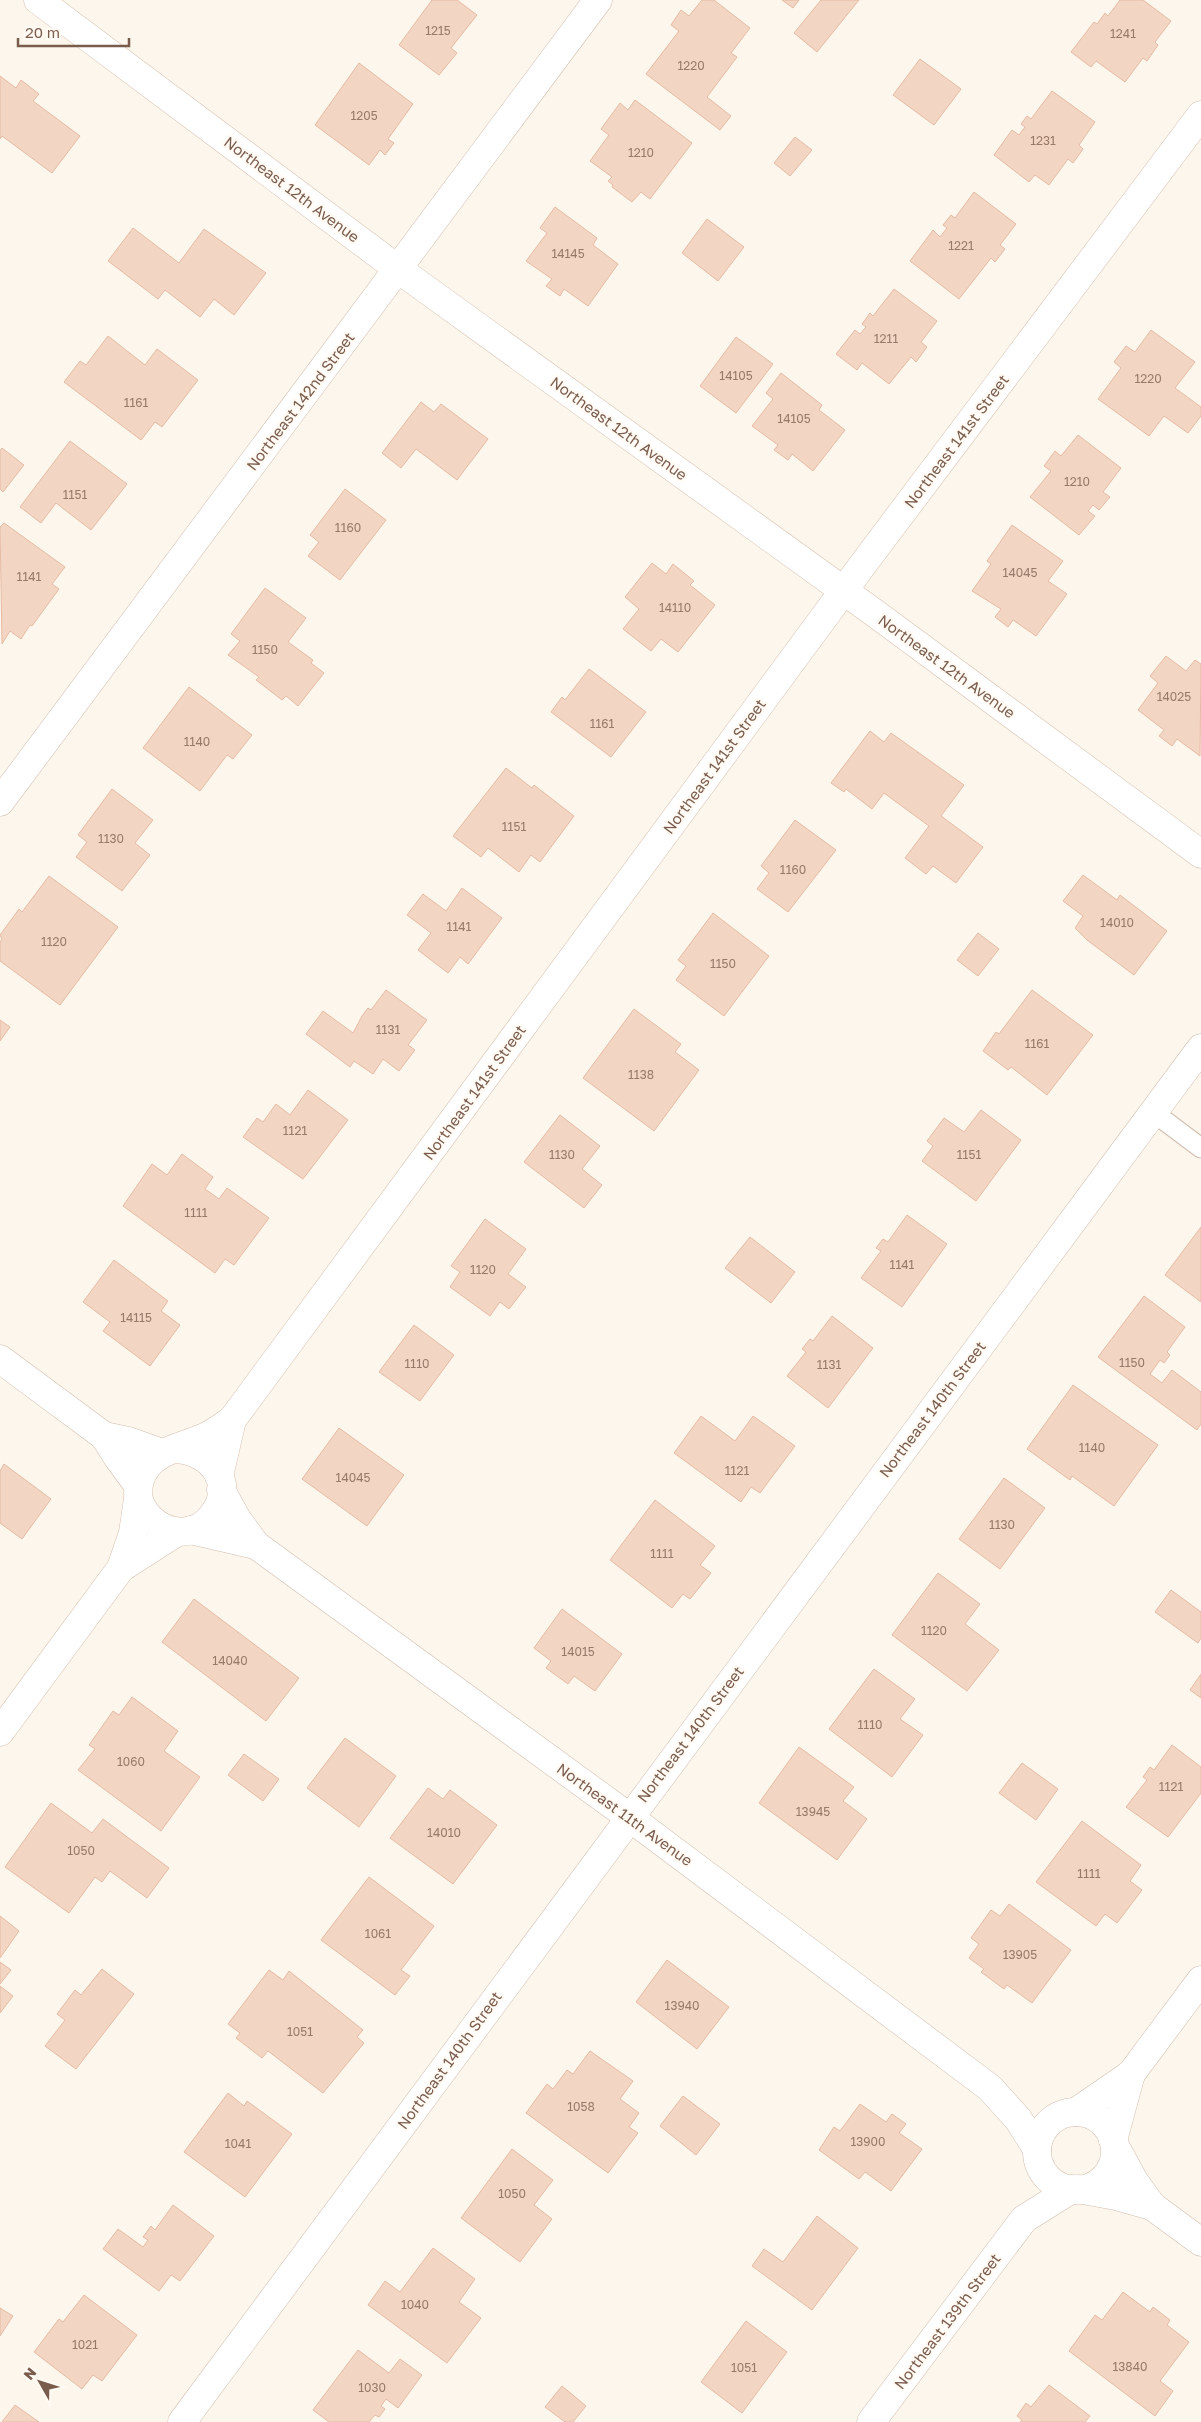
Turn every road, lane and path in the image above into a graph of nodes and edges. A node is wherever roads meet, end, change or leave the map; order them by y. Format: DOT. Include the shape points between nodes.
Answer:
graph roads {
  1 [pos="38,0"];
  2 [pos="598,0"];
  3 [pos="1201,115"];
  4 [pos="398,269"];
  5 [pos="844,591"];
  6 [pos="0,802"];
  7 [pos="1201,854"];
  8 [pos="1201,1048"];
  9 [pos="1153,1112"];
  10 [pos="1201,1148"];
  11 [pos="0,1359"];
  12 [pos="232,1420"];
  13 [pos="104,1436"];
  14 [pos="169,1451"];
  15 [pos="220,1483"];
  16 [pos="138,1492"];
  17 [pos="184,1531"];
  18 [pos="256,1545"];
  19 [pos="121,1568"];
  20 [pos="0,1732"];
  21 [pos="629,1817"];
  22 [pos="1201,1980"];
  23 [pos="1131,2074"];
  24 [pos="990,2088"];
  25 [pos="1073,2112"];
  26 [pos="1114,2143"];
  27 [pos="1037,2153"];
  28 [pos="1075,2189"];
  29 [pos="1152,2206"];
  30 [pos="1024,2219"];
  31 [pos="1201,2242"];
  32 [pos="182,2422"];
  33 [pos="872,2422"];
  1 -- 4 [label="street, Northeast 12th Avenue"];
  2 -- 4 [label="street, Northeast 142nd Street"];
  3 -- 5 [label="street, Northeast 141st Street"];
  4 -- 5 [label="street, Northeast 12th Avenue"];
  4 -- 6 [label="street, Northeast 142nd Street"];
  5 -- 7 [label="street, Northeast 12th Avenue"];
  5 -- 12 [label="street, Northeast 141st Street"];
  8 -- 9 [label="street, Northeast 140th Street"];
  9 -- 10 [label="lane"];
  9 -- 21 [label="street, Northeast 140th Street"];
  11 -- 13 [label="street"];
  12 -- 14 [label="street, Northeast 141st Street" via="206,1437"];
  12 -- 15 [label="street, Northeast 141st Street" via="223,1452"];
  13 -- 14 [label="street"];
  13 -- 16 [label="street"];
  14 -- 15 [label="street" via="189,1450 202,1455 212,1464"];
  14 -- 16 [label="street" via="146,1466"];
  15 -- 17 [label="street" via="219,1503 213,1515 203,1525"];
  15 -- 18 [label="street, Northeast 11th Avenue" via="237,1519"];
  16 -- 17 [label="street" via="144,1512 152,1522 164,1529"];
  16 -- 19 [label="street" via="132,1533"];
  17 -- 18 [label="street, Northeast 11th Avenue"];
  17 -- 19 [label="street"];
  18 -- 21 [label="street, Northeast 11th Avenue"];
  19 -- 20 [label="street"];
  21 -- 24 [label="street, Northeast 11th Avenue"];
  21 -- 32 [label="street, Northeast 140th Street"];
  22 -- 23 [label="street"];
  23 -- 25 [label="street"];
  23 -- 26 [label="street"];
  24 -- 25 [label="street, Northeast 11th Avenue" via="1030,2107"];
  24 -- 27 [label="street, Northeast 11th Avenue" via="1018,2119"];
  25 -- 26 [label="street" via="1094,2116 1104,2124"];
  25 -- 27 [label="street" via="1057,2116 1046,2125 1039,2136"];
  26 -- 28 [label="street" via="1110,2170 1091,2186"];
  26 -- 29 [label="street" via="1134,2181"];
  27 -- 28 [label="street" via="1044,2174 1054,2183"];
  27 -- 30 [label="street, Northeast 139th Street"];
  28 -- 29 [label="street"];
  28 -- 30 [label="street, Northeast 139th Street"];
  29 -- 31 [label="street"];
  30 -- 33 [label="street, Northeast 139th Street"];
}
